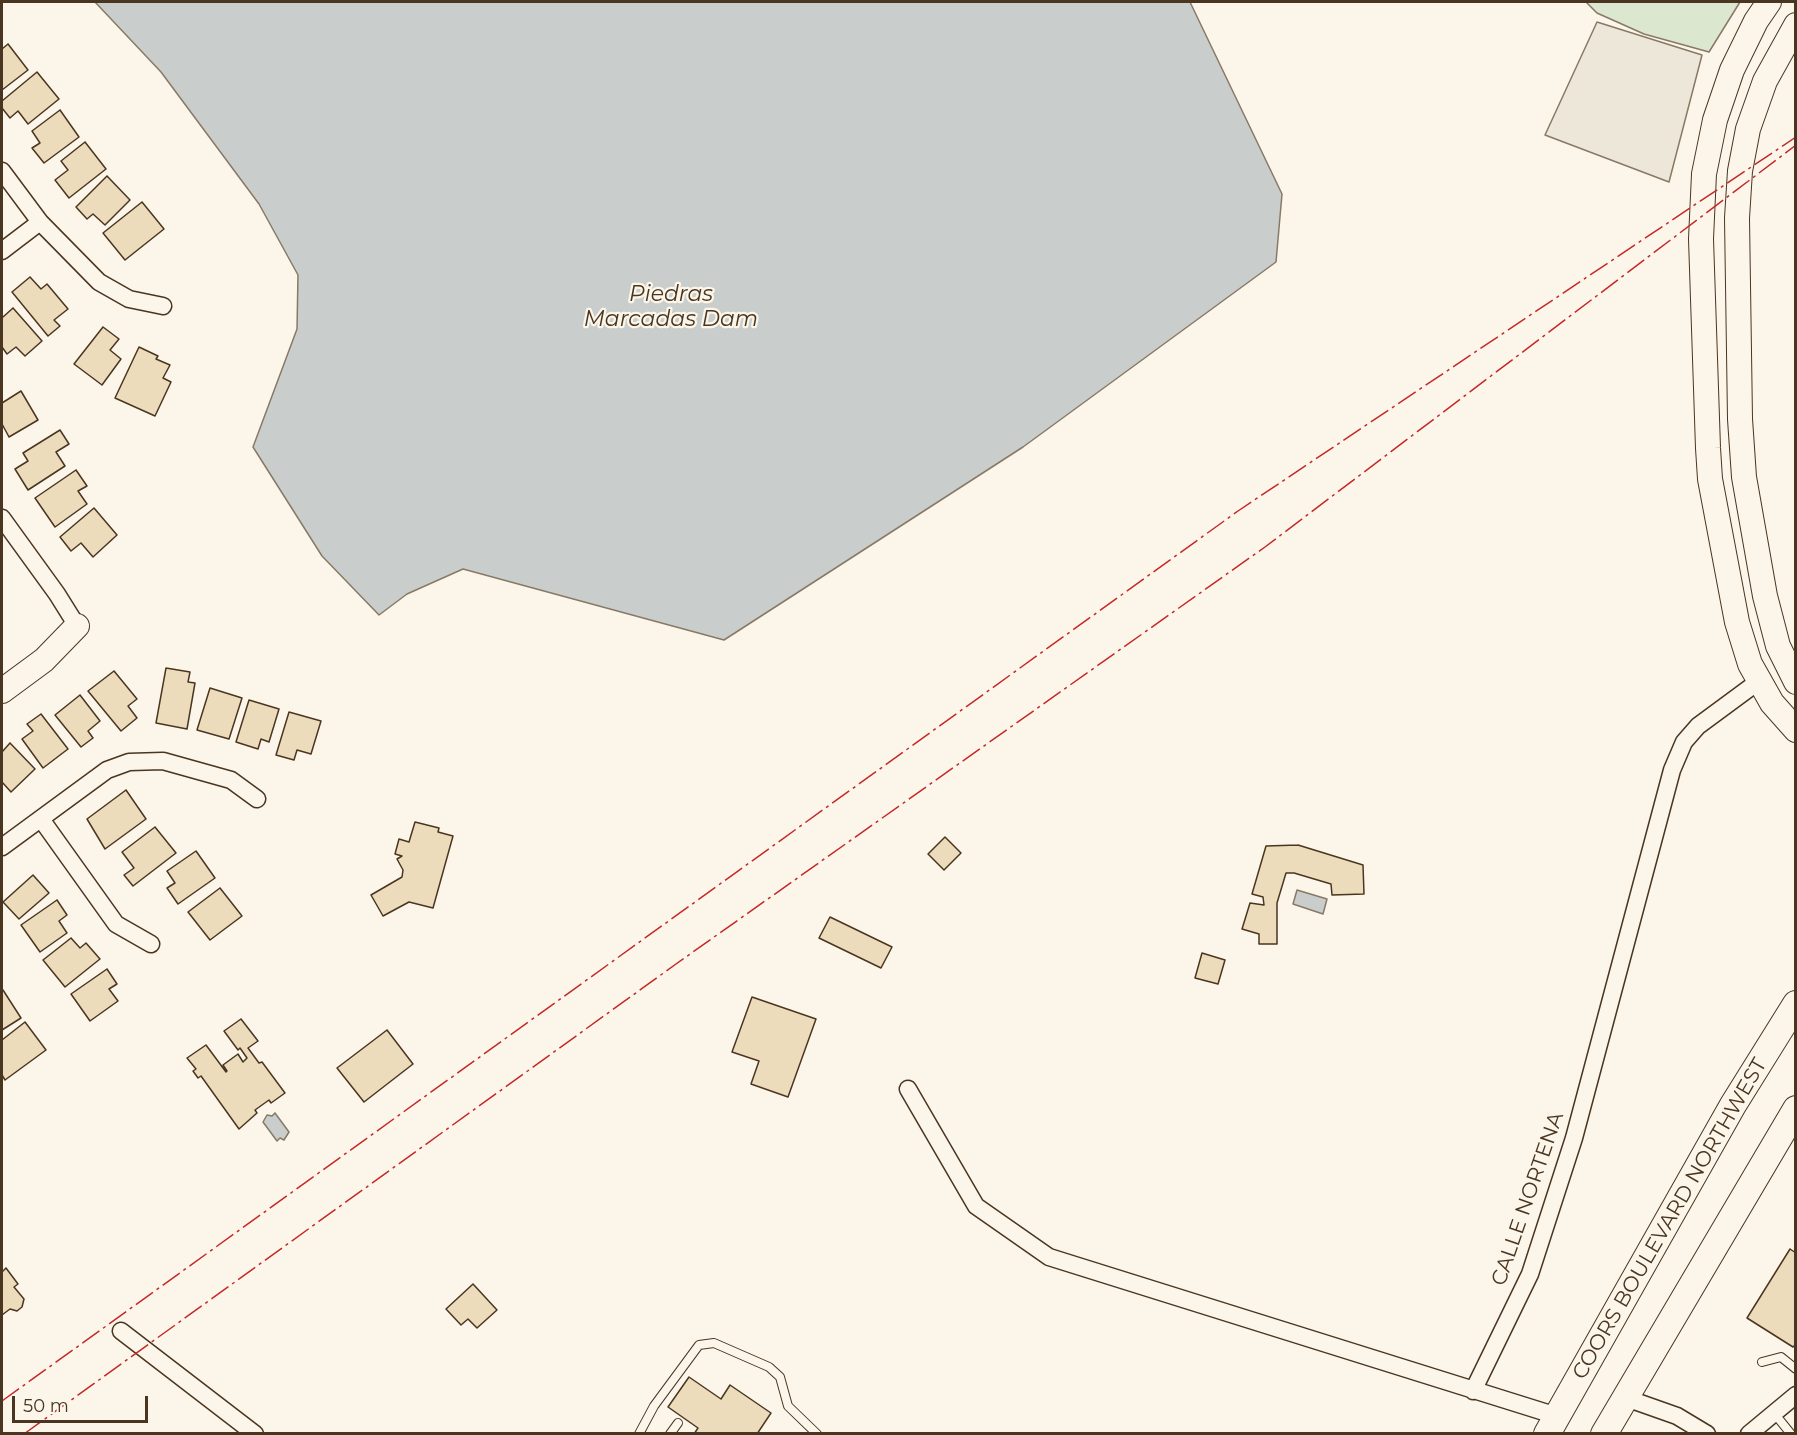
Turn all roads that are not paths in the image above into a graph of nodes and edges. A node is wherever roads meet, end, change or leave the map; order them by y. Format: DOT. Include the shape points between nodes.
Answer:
graph roads {
  1 [pos="1769,2"];
  2 [pos="1796,25"];
  3 [pos="2,171"];
  4 [pos="40,222"];
  5 [pos="2,251"];
  6 [pos="164,306"];
  7 [pos="3,526"];
  8 [pos="76,626"];
  9 [pos="1760,681"];
  10 [pos="1796,682"];
  11 [pos="2,691"];
  12 [pos="1796,730"];
  13 [pos="257,799"];
  14 [pos="41,819"];
  15 [pos="2,847"];
  16 [pos="151,944"];
  17 [pos="1796,1005"];
  18 [pos="908,1089"];
  19 [pos="1796,1108"];
  20 [pos="121,1331"];
  21 [pos="1762,1362"];
  22 [pos="1796,1369"];
  23 [pos="1473,1391"];
  24 [pos="1796,1395"];
  25 [pos="1626,1398"];
  26 [pos="1774,1413"];
  27 [pos="678,1423"];
  28 [pos="1552,1425"];
  29 [pos="255,1434"];
  30 [pos="639,1434"];
  31 [pos="670,1434"];
  32 [pos="817,1434"];
  33 [pos="1604,1434"];
  34 [pos="1707,1434"];
  35 [pos="1749,1434"];
  36 [pos="1791,1434"];
  1 -- 9 [label="street" via="1732,70 1715,120 1704,174 1701,239 1710,479 1737,622 1750,664"];
  2 -- 10 [label="street" via="1765,81 1748,129 1737,218 1744,477 1765,596 1778,646"];
  3 -- 4 [label="street"];
  4 -- 5 [label="street"];
  4 -- 6 [label="street" via="99,282 129,298"];
  7 -- 8 [label="street" via="57,594"];
  8 -- 11 [label="street" via="44,660"];
  9 -- 12 [label="street" via="1772,703"];
  9 -- 23 [label="street, CALLE NORTENA" via="1698,726 1684,742 1676,761 1570,1149 1530,1274"];
  13 -- 14 [label="street" via="231,780 164,761 129,762 107,770"];
  14 -- 15 [label="street"];
  14 -- 16 [label="street" via="116,924"];
  17 -- 28 [label="main road, COORS BOULEVARD NORTHWEST" via="1733,1105"];
  18 -- 23 [label="street" via="976,1206 1049,1257"];
  19 -- 25 [label="main road"];
  20 -- 29 [label="street"];
  21 -- 22 [label="lane" via="1781,1357"];
  23 -- 28 [label="street"];
  24 -- 26 [label="street"];
  25 -- 33 [label="main road"];
  25 -- 34 [label="street" via="1677,1416"];
  26 -- 35 [label="street"];
  26 -- 36 [label="lane"];
  27 -- 31 [label="lane"];
  30 -- 32 [label="lane" via="654,1406 699,1345 714,1343 769,1367 780,1377 788,1406"];
}
